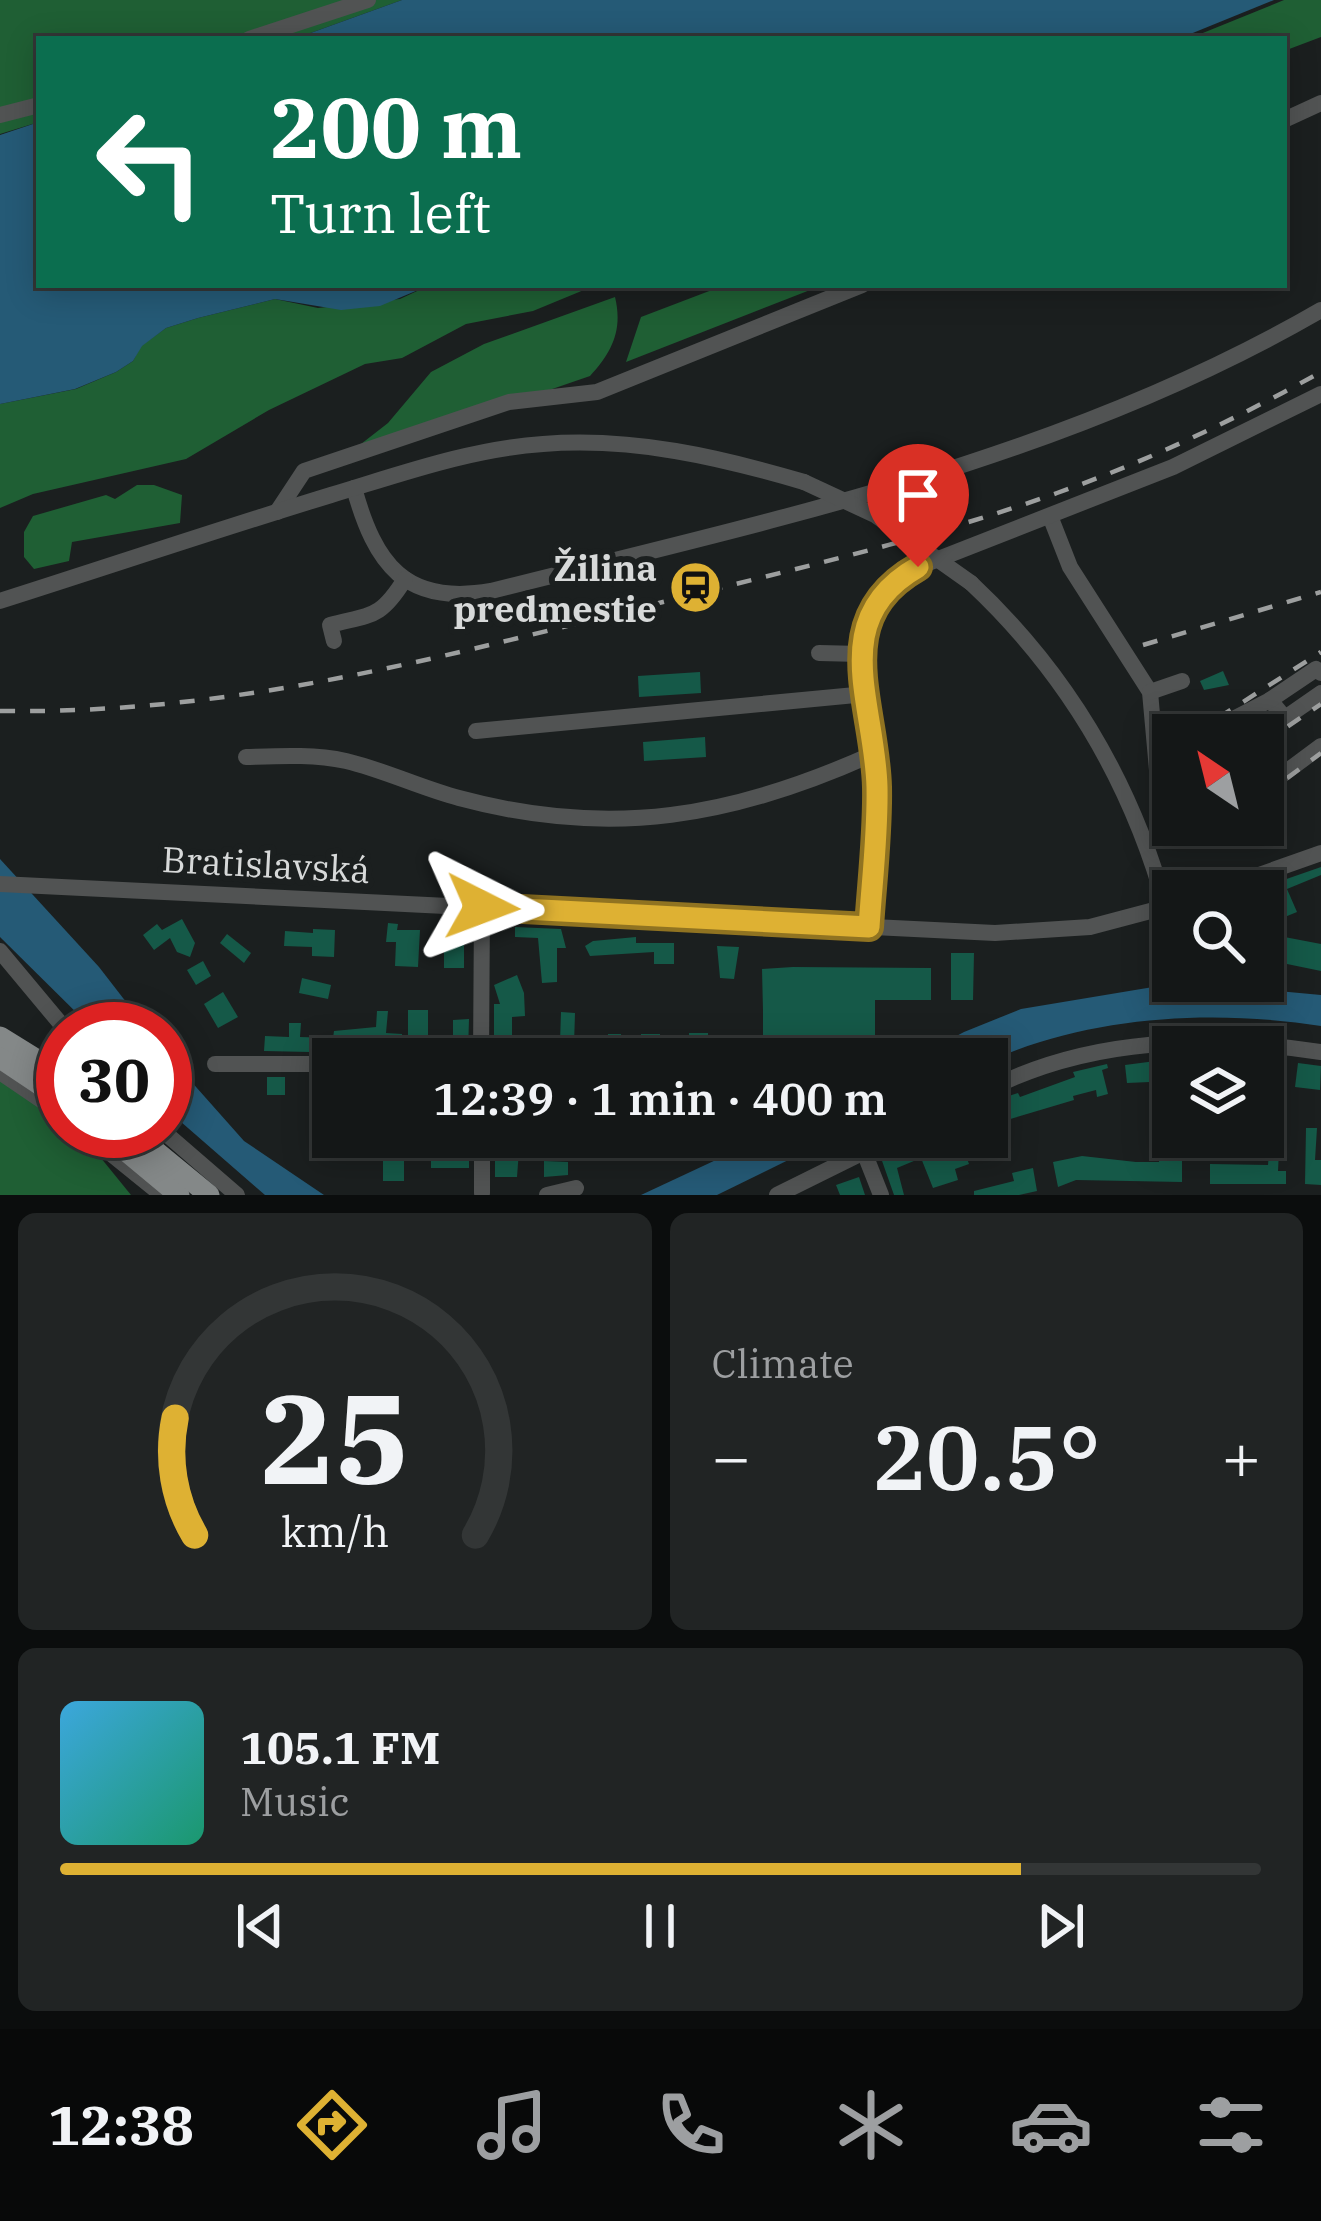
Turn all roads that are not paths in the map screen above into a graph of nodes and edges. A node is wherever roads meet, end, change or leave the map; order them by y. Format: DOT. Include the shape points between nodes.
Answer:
graph roads {
  1 [pos="368,0"];
  2 [pos="258,36"];
  3 [pos="1321,103"];
  4 [pos="36,106"];
  5 [pos="0,115"];
  6 [pos="1287,119"];
  7 [pos="855,288"];
  8 [pos="1321,310"];
  9 [pos="1321,394"];
  10 [pos="354,488"];
  11 [pos="277,512"];
  12 [pos="1050,516"];
  13 [pos="405,579"];
  14 [pos="0,601"];
  15 [pos="334,641"];
  16 [pos="819,653"];
  17 [pos="861,653"];
  18 [pos="1321,673"];
  19 [pos="1182,681"];
  20 [pos="1150,692"];
  21 [pos="1321,693"];
  22 [pos="866,694"];
  23 [pos="1270,700"];
  24 [pos="1155,714"];
  25 [pos="1243,714"];
  26 [pos="476,731"];
  27 [pos="1321,746"];
  28 [pos="875,752"];
  29 [pos="246,757"];
  30 [pos="1284,773"];
  31 [pos="1321,853"];
  32 [pos="1155,870"];
  33 [pos="1273,870"];
  34 [pos="0,884"];
  35 [pos="482,907"];
  36 [pos="1152,911"];
  37 [pos="869,927"];
  38 [pos="0,952"];
  39 [pos="42,1002"];
  40 [pos="0,1037"];
  41 [pos="481,1038"];
  42 [pos="1321,1052"];
  43 [pos="0,1058"];
  44 [pos="36,1059"];
  45 [pos="215,1064"];
  46 [pos="312,1064"];
  47 [pos="0,1072"];
  48 [pos="36,1082"];
  49 [pos="1008,1082"];
  50 [pos="36,1097"];
  51 [pos="192,1156"];
  52 [pos="116,1158"];
  53 [pos="134,1158"];
  54 [pos="164,1158"];
  55 [pos="482,1158"];
  56 [pos="852,1158"];
  57 [pos="866,1158"];
  58 [pos="576,1188"];
  59 [pos="482,1194"];
  60 [pos="162,1195"];
  61 [pos="179,1195"];
  62 [pos="209,1195"];
  63 [pos="237,1195"];
  64 [pos="547,1195"];
  65 [pos="777,1195"];
  66 [pos="881,1195"];
  1 -- 2 [label="street"];
  3 -- 6 [label="street"];
  4 -- 5 [label="street"];
  7 -- 11 [label="street" via="598,392 509,402 304,471"];
  8 -- 13 [label="street" via="1145,398 933,477 491,591 444,594"];
  9 -- 12 [label="street"];
  10 -- 11 [label="street"];
  10 -- 13 [label="street" via="376,550"];
  10 -- 32 [label="street, bridge" via="466,455 585,443 670,449 804,482 875,515 971,583 1046,662 1087,720"];
  11 -- 14 [label="street"];
  12 -- 17 [label="street" via="901,577 872,608"];
  12 -- 20 [label="street" via="1070,567"];
  13 -- 15 [label="street" via="379,613 330,625"];
  16 -- 17 [label="street"];
  17 -- 22 [label="street"];
  18 -- 23 [label="street"];
  19 -- 20 [label="street"];
  20 -- 24 [label="street"];
  21 -- 23 [label="street" via="1285,718"];
  22 -- 26 [label="street"];
  22 -- 28 [label="street"];
  23 -- 25 [label="street"];
  27 -- 30 [label="street"];
  28 -- 29 [label="street" via="724,808 594,818 495,807 347,761"];
  28 -- 37 [label="street"];
  31 -- 33 [label="street"];
  34 -- 35 [label="street, Bratislavská"];
  35 -- 37 [label="street, Bratislavská"];
  35 -- 41 [label="street"];
  36 -- 37 [label="street, Bratislavská" via="1027,933"];
  38 -- 39 [label="street"];
  40 -- 44 [label="main road"];
  42 -- 49 [label="street" via="1190,1040 1091,1052"];
  43 -- 48 [label="main road"];
  45 -- 46 [label="street"];
  47 -- 50 [label="street"];
  51 -- 63 [label="street"];
  52 -- 60 [label="street"];
  53 -- 61 [label="main road"];
  54 -- 62 [label="main road"];
  55 -- 59 [label="street"];
  56 -- 65 [label="street"];
  57 -- 66 [label="street"];
  58 -- 64 [label="street"];
}
